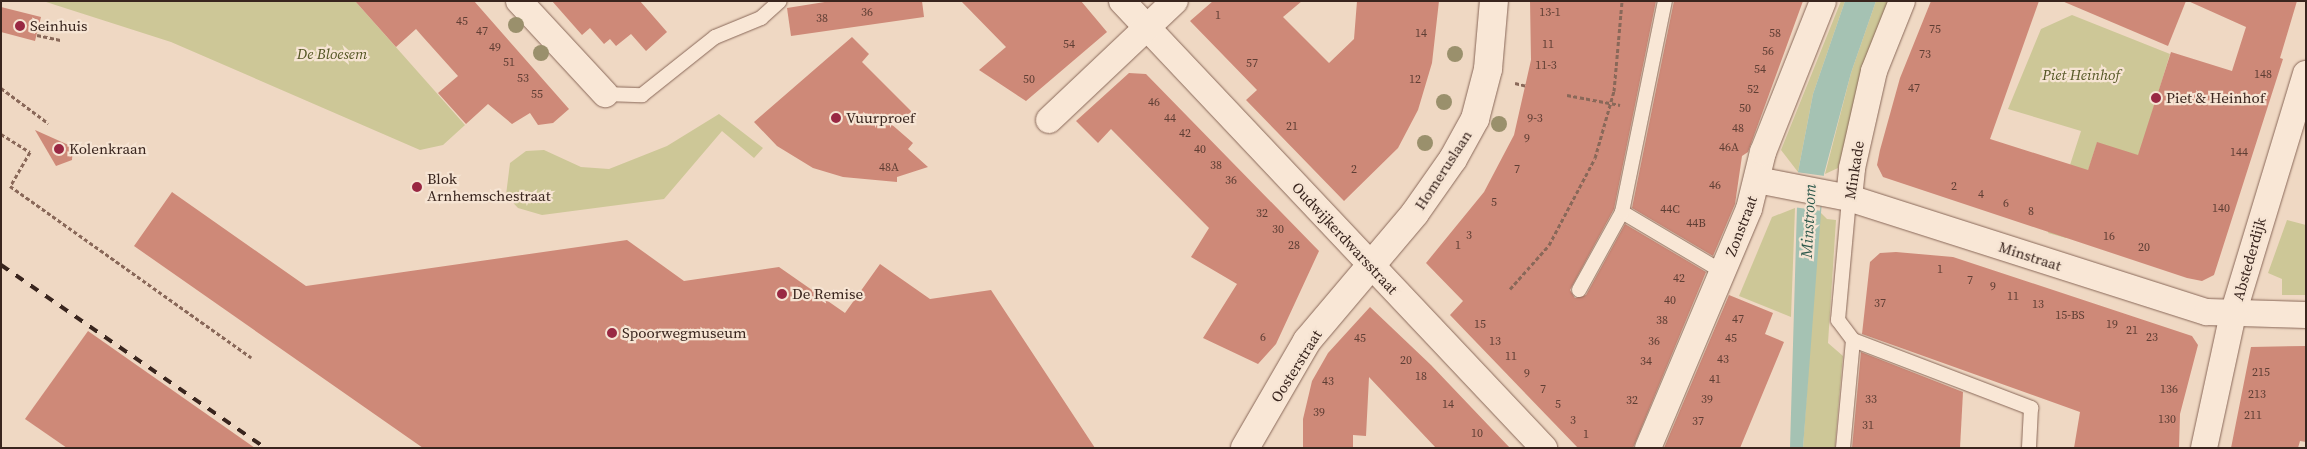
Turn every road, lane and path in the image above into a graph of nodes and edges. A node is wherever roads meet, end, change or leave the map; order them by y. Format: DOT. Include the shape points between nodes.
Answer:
graph roads {
  1 [pos="519,1"];
  2 [pos="780,1"];
  3 [pos="1122,1"];
  4 [pos="1175,1"];
  5 [pos="1494,1"];
  6 [pos="1622,1"];
  7 [pos="1665,1"];
  8 [pos="1823,1"];
  9 [pos="1902,1"];
  10 [pos="1146,28"];
  11 [pos="37,35"];
  12 [pos="60,40"];
  13 [pos="2306,74"];
  14 [pos="1515,83"];
  15 [pos="1527,86"];
  16 [pos="1,88"];
  17 [pos="605,94"];
  18 [pos="1567,95"];
  19 [pos="1612,103"];
  20 [pos="1642,110"];
  21 [pos="1050,120"];
  22 [pos="48,123"];
  23 [pos="1,134"];
  24 [pos="1757,180"];
  25 [pos="1837,196"];
  26 [pos="1622,212"];
  27 [pos="1372,266"];
  28 [pos="1723,272"];
  29 [pos="1510,289"];
  30 [pos="1579,290"];
  31 [pos="2232,314"];
  32 [pos="2306,315"];
  33 [pos="1853,340"];
  34 [pos="251,357"];
  35 [pos="1245,448"];
  36 [pos="1544,448"];
  37 [pos="1648,448"];
  38 [pos="1843,448"];
  39 [pos="2029,448"];
  40 [pos="2204,448"];
  1 -- 17 [label="street"];
  2 -- 17 [label="lane" via="761,18 715,37 642,95"];
  3 -- 10 [label="street, Oudwijkerdwarsstraat"];
  4 -- 10 [label="street"];
  5 -- 27 [label="street, Homeruslaan" via="1488,69 1475,119 1415,213"];
  6 -- 19 [label="path"];
  7 -- 20 [label="lane"];
  8 -- 24 [label="street, Zonstraat" via="1762,152"];
  9 -- 25 [label="street, Minkade" via="1874,71 1852,168"];
  10 -- 21 [label="street"];
  10 -- 27 [label="street, Oudwijkerdwarsstraat"];
  11 -- 12 [label="path"];
  13 -- 31 [label="street, Abstederdijk"];
  14 -- 15 [label="path"];
  16 -- 22 [label="path"];
  18 -- 19 [label="path"];
  19 -- 20 [label="path"];
  19 -- 29 [label="path" via="1577,198 1549,245"];
  20 -- 26 [label="lane"];
  23 -- 34 [label="path" via="30,152 10,186"];
  24 -- 25 [label="street, Minstraat" via="1794,190"];
  24 -- 28 [label="street, Zonstraat"];
  25 -- 31 [label="street, Minstraat" via="2206,312"];
  25 -- 33 [label="lane, Minkade" via="1838,320"];
  26 -- 28 [label="lane"];
  26 -- 30 [label="lane"];
  27 -- 35 [label="street, Oosterstraat" via="1307,341"];
  27 -- 36 [label="street, Oudwijkerdwarsstraat"];
  28 -- 37 [label="street, Zonstraat"];
  31 -- 32 [label="street, Minstraat"];
  31 -- 40 [label="street, Abstederdijk"];
  33 -- 38 [label="lane"];
  33 -- 39 [label="lane" via="2031,408"];
}
